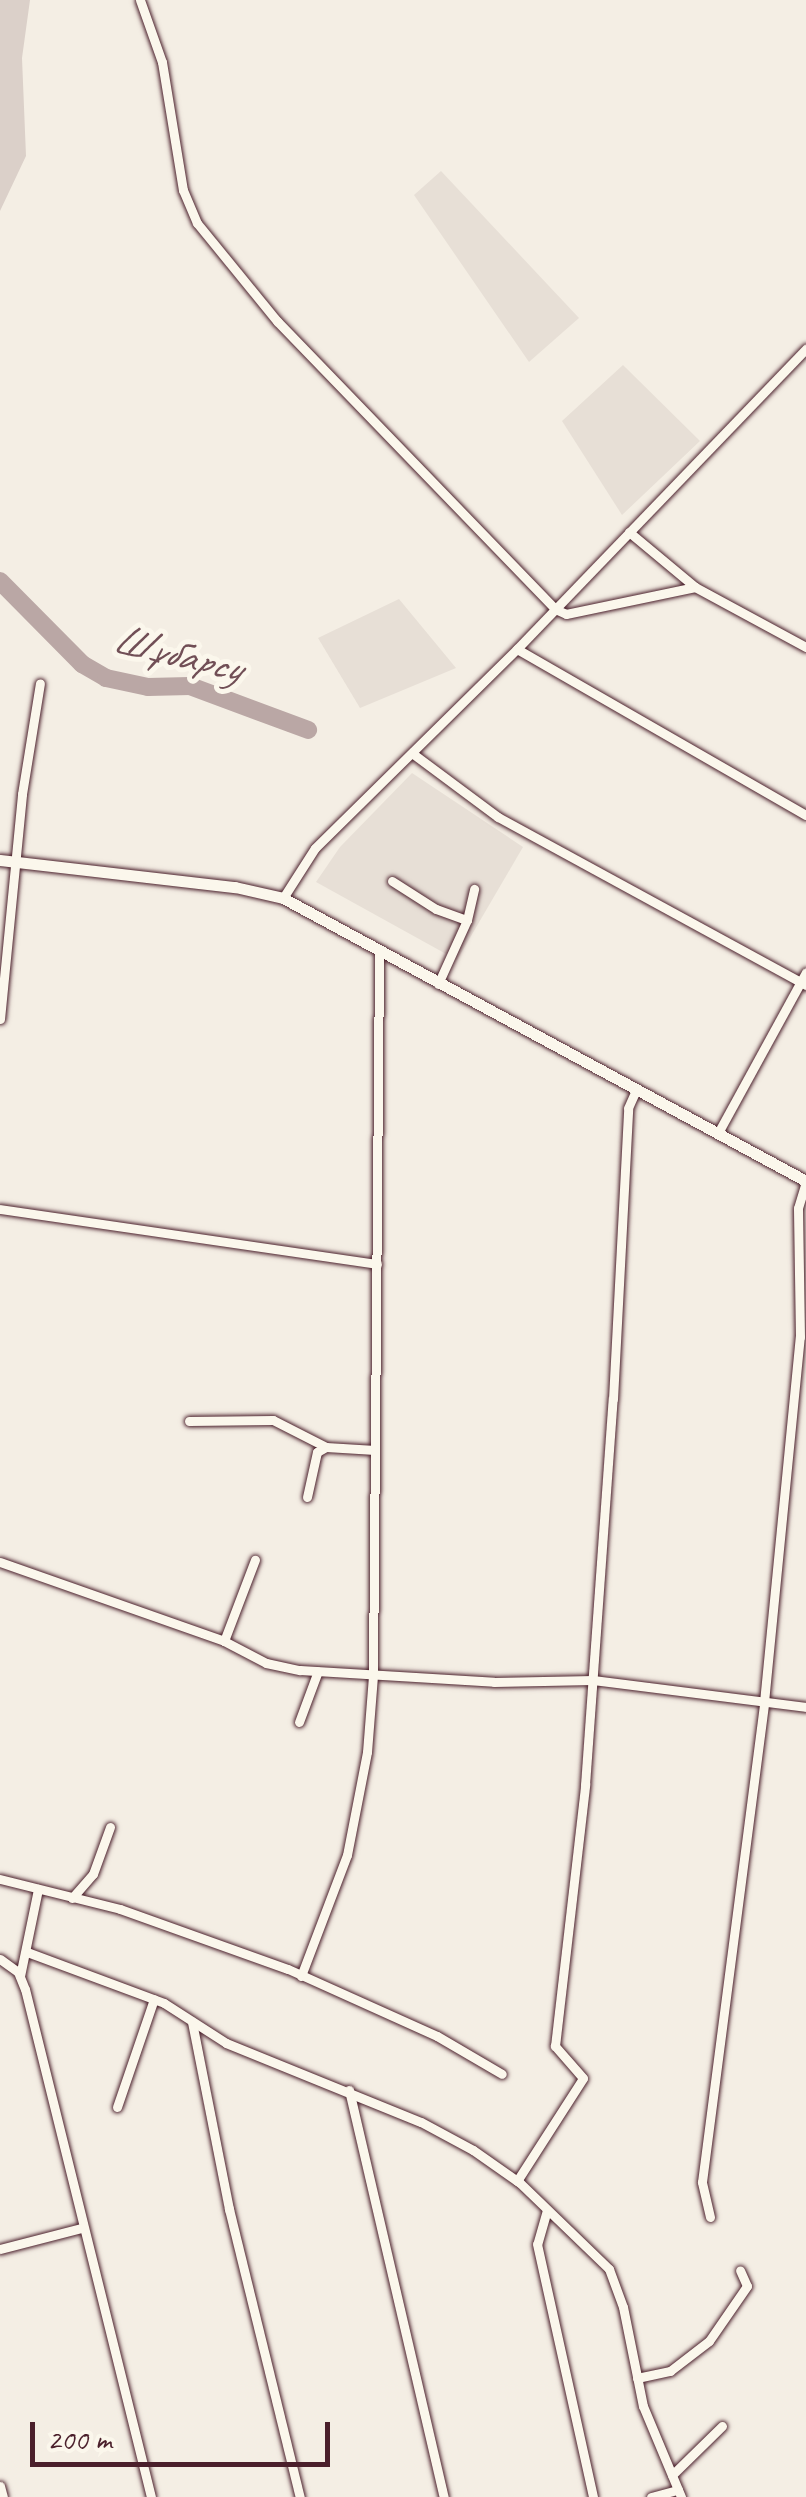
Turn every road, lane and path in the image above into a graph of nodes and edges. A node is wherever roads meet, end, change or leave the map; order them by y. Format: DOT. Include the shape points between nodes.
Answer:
graph roads {
  1 [pos="140,0"];
  2 [pos="806,349"];
  3 [pos="629,532"];
  4 [pos="695,587"];
  5 [pos="555,609"];
  6 [pos="806,647"];
  7 [pos="516,649"];
  8 [pos="40,683"];
  9 [pos="412,752"];
  10 [pos="806,814"];
  11 [pos="0,860"];
  12 [pos="16,862"];
  13 [pos="392,882"];
  14 [pos="474,889"];
  15 [pos="283,898"];
  16 [pos="467,920"];
  17 [pos="379,952"];
  18 [pos="804,979"];
  19 [pos="438,984"];
  20 [pos="0,1019"];
  21 [pos="636,1090"];
  22 [pos="718,1133"];
  23 [pos="806,1182"];
  24 [pos="0,1209"];
  25 [pos="377,1264"];
  26 [pos="189,1420"];
  27 [pos="326,1448"];
  28 [pos="375,1450"];
  29 [pos="307,1497"];
  30 [pos="254,1560"];
  31 [pos="0,1562"];
  32 [pos="224,1641"];
  33 [pos="318,1671"];
  34 [pos="372,1674"];
  35 [pos="594,1680"];
  36 [pos="764,1702"];
  37 [pos="806,1706"];
  38 [pos="300,1722"];
  39 [pos="110,1827"];
  40 [pos="0,1880"];
  41 [pos="38,1889"];
  42 [pos="72,1898"];
  43 [pos="27,1952"];
  44 [pos="0,1960"];
  45 [pos="20,1976"];
  46 [pos="302,1976"];
  47 [pos="154,1999"];
  48 [pos="192,2022"];
  49 [pos="502,2074"];
  50 [pos="349,2090"];
  51 [pos="116,2107"];
  52 [pos="517,2181"];
  53 [pos="547,2210"];
  54 [pos="710,2217"];
  55 [pos="81,2228"];
  56 [pos="0,2249"];
  57 [pos="740,2270"];
  58 [pos="637,2378"];
  59 [pos="722,2426"];
  60 [pos="672,2474"];
  61 [pos="0,2486"];
  62 [pos="679,2494"];
  63 [pos="3,2497"];
  64 [pos="151,2497"];
  65 [pos="300,2497"];
  66 [pos="444,2497"];
  67 [pos="593,2497"];
  68 [pos="651,2497"];
  1 -- 5 [label="street" via="162,62 183,190 197,223 277,322"];
  2 -- 3 [label="street"];
  3 -- 4 [label="street"];
  3 -- 5 [label="street"];
  4 -- 5 [label="street" via="566,614"];
  4 -- 6 [label="street"];
  5 -- 7 [label="street"];
  7 -- 9 [label="street"];
  7 -- 10 [label="street"];
  8 -- 12 [label="street"];
  9 -- 15 [label="street" via="315,848"];
  9 -- 18 [label="street" via="498,817"];
  11 -- 12 [label="street"];
  12 -- 15 [label="street"];
  12 -- 20 [label="street"];
  13 -- 16 [label="street"];
  14 -- 16 [label="street"];
  15 -- 17 [label="street"];
  16 -- 19 [label="street"];
  17 -- 19 [label="street"];
  17 -- 25 [label="street"];
  18 -- 22 [label="street"];
  19 -- 21 [label="street"];
  21 -- 22 [label="street"];
  21 -- 35 [label="street" via="628,1108"];
  22 -- 23 [label="street"];
  23 -- 36 [label="street" via="798,1208 799,1354"];
  24 -- 25 [label="street"];
  25 -- 28 [label="street"];
  26 -- 27 [label="street" via="273,1420"];
  27 -- 28 [label="street"];
  27 -- 29 [label="street" via="313,1459"];
  28 -- 34 [label="street"];
  30 -- 32 [label="street"];
  31 -- 32 [label="street"];
  32 -- 33 [label="street" via="266,1662"];
  33 -- 34 [label="street"];
  33 -- 38 [label="street"];
  34 -- 35 [label="street"];
  34 -- 46 [label="street" via="361,1799"];
  35 -- 36 [label="street"];
  35 -- 52 [label="street" via="556,2046 583,2078"];
  36 -- 37 [label="street"];
  36 -- 54 [label="street" via="702,2182"];
  39 -- 42 [label="street" via="93,1874"];
  40 -- 41 [label="street"];
  41 -- 42 [label="street"];
  41 -- 43 [label="street"];
  42 -- 46 [label="street"];
  43 -- 45 [label="street"];
  43 -- 47 [label="street"];
  44 -- 45 [label="street"];
  45 -- 55 [label="street"];
  46 -- 49 [label="street" via="436,2036"];
  47 -- 48 [label="street"];
  47 -- 51 [label="street"];
  48 -- 50 [label="street" via="226,2044"];
  48 -- 65 [label="street" via="229,2209"];
  50 -- 52 [label="street" via="473,2150"];
  50 -- 66 [label="street"];
  52 -- 53 [label="street"];
  53 -- 58 [label="street" via="609,2268"];
  53 -- 67 [label="street" via="537,2244"];
  55 -- 56 [label="street"];
  55 -- 64 [label="street"];
  57 -- 58 [label="street" via="747,2286 743,2296 710,2341 670,2371"];
  58 -- 60 [label="street"];
  59 -- 60 [label="street"];
  60 -- 62 [label="street"];
  61 -- 63 [label="street"];
  62 -- 68 [label="street"];
}
